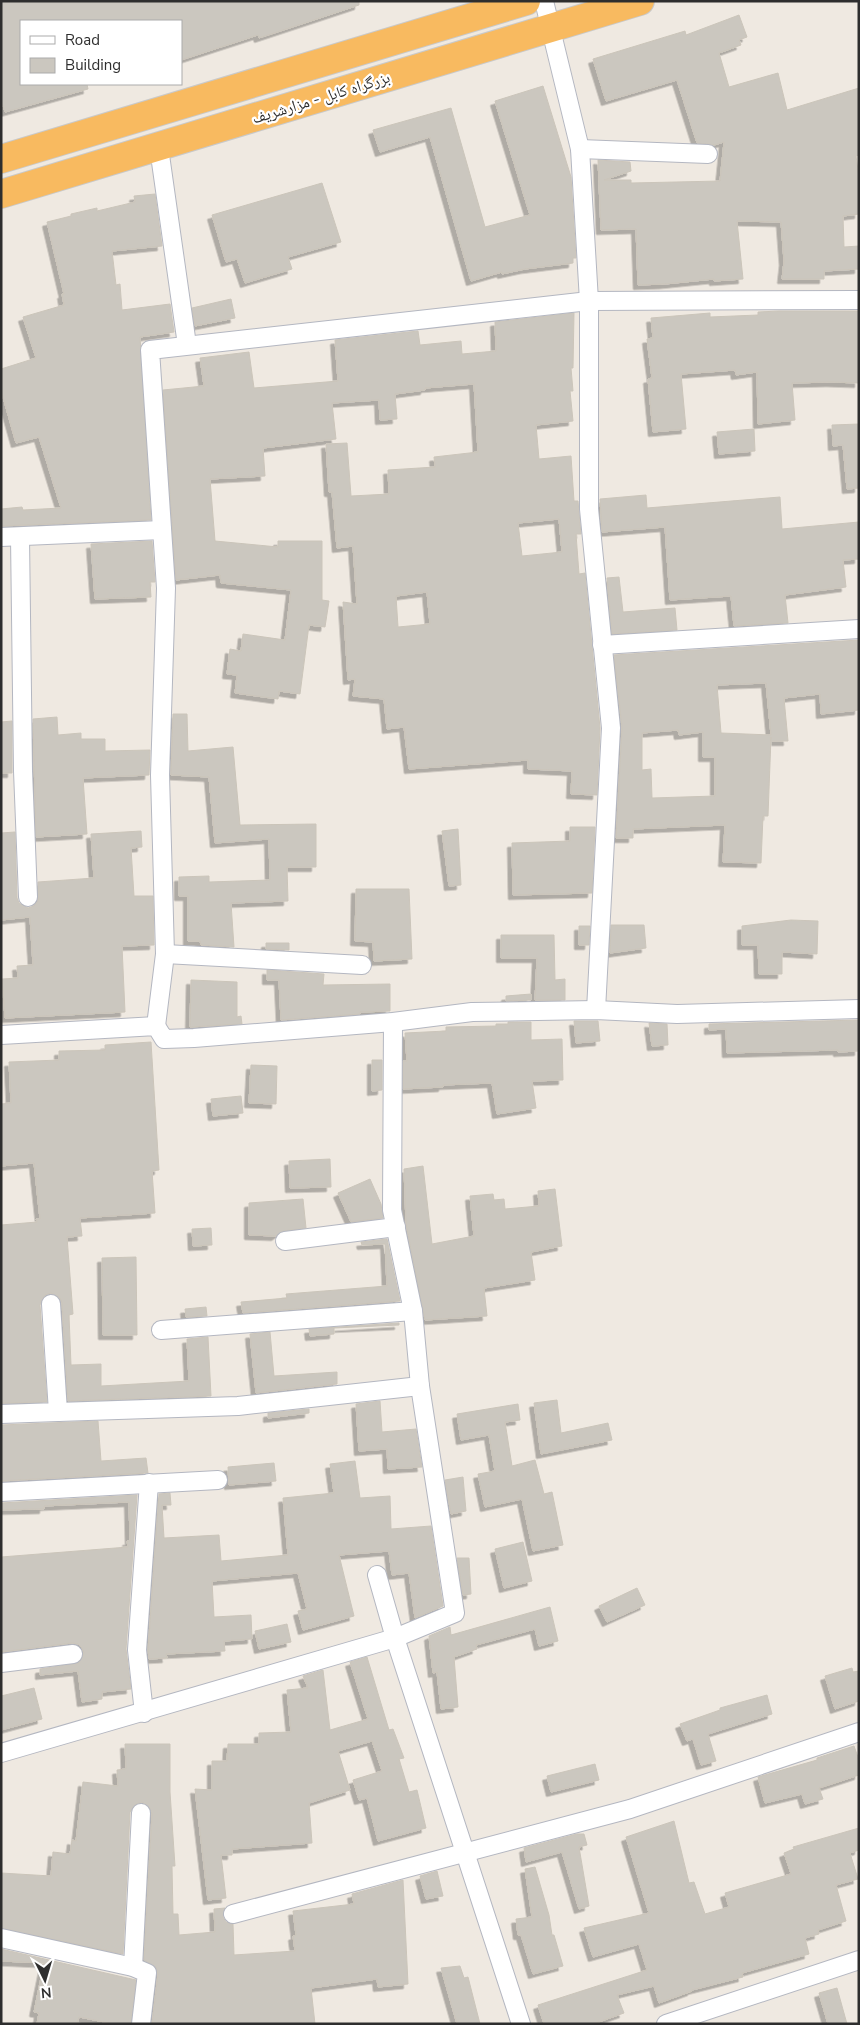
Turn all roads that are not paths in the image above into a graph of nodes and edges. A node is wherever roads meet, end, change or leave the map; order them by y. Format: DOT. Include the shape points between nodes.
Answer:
graph roads {
  1 [pos="526,1"];
  2 [pos="544,1"];
  3 [pos="640,1"];
  4 [pos="552,28"];
  5 [pos="159,148"];
  6 [pos="580,150"];
  7 [pos="708,154"];
  8 [pos="1,160"];
  9 [pos="1,194"];
  10 [pos="859,300"];
  11 [pos="589,301"];
  12 [pos="187,345"];
  13 [pos="162,530"];
  14 [pos="1,537"];
  15 [pos="20,537"];
  16 [pos="859,629"];
  17 [pos="602,645"];
  18 [pos="28,897"];
  19 [pos="165,954"];
  20 [pos="362,965"];
  21 [pos="859,1009"];
  22 [pos="596,1010"];
  23 [pos="393,1022"];
  24 [pos="156,1026"];
  25 [pos="1,1035"];
  26 [pos="396,1227"];
  27 [pos="285,1241"];
  28 [pos="50,1304"];
  29 [pos="413,1311"];
  30 [pos="161,1330"];
  31 [pos="420,1386"];
  32 [pos="58,1412"];
  33 [pos="1,1414"];
  34 [pos="218,1480"];
  35 [pos="149,1483"];
  36 [pos="1,1492"];
  37 [pos="377,1575"];
  38 [pos="395,1638"];
  39 [pos="73,1654"];
  40 [pos="1,1663"];
  41 [pos="144,1712"];
  42 [pos="859,1732"];
  43 [pos="1,1753"];
  44 [pos="141,1813"];
  45 [pos="464,1852"];
  46 [pos="233,1914"];
  47 [pos="1,1938"];
  48 [pos="859,1960"];
  49 [pos="133,1967"];
  50 [pos="141,2024"];
  51 [pos="521,2024"];
  52 [pos="666,2024"];
  1 -- 8 [label="highway, بزرگراه کابل - مزارشریف"];
  2 -- 4 [label="street"];
  3 -- 4 [label="highway, بزرگراه کابل - مزارشریف"];
  4 -- 5 [label="highway, بزرگراه کابل - مزارشریف"];
  4 -- 6 [label="street"];
  5 -- 9 [label="highway, بزرگراه کابل - مزارشریف"];
  5 -- 12 [label="street"];
  6 -- 7 [label="street"];
  6 -- 11 [label="street"];
  10 -- 11 [label="street"];
  11 -- 12 [label="street"];
  11 -- 17 [label="street" via="589,509"];
  12 -- 13 [label="street" via="150,350"];
  13 -- 15 [label="street"];
  13 -- 19 [label="street" via="166,588 160,775"];
  14 -- 15 [label="street"];
  15 -- 18 [label="street"];
  16 -- 17 [label="street"];
  17 -- 22 [label="street" via="611,728"];
  19 -- 20 [label="street"];
  19 -- 24 [label="street"];
  21 -- 22 [label="street" via="677,1014"];
  22 -- 23 [label="street" via="472,1012"];
  23 -- 24 [label="street" via="164,1039"];
  23 -- 26 [label="street" via="392,1210"];
  24 -- 25 [label="street"];
  26 -- 27 [label="street"];
  26 -- 29 [label="street"];
  28 -- 32 [label="street"];
  29 -- 30 [label="street"];
  29 -- 31 [label="street"];
  31 -- 32 [label="street" via="238,1406"];
  31 -- 38 [label="street" via="455,1613"];
  32 -- 33 [label="street"];
  34 -- 35 [label="street"];
  35 -- 36 [label="street"];
  35 -- 41 [label="street" via="137,1650"];
  37 -- 38 [label="street"];
  38 -- 41 [label="street"];
  38 -- 45 [label="street"];
  39 -- 40 [label="street"];
  41 -- 43 [label="street"];
  42 -- 45 [label="street" via="630,1809"];
  44 -- 49 [label="street"];
  45 -- 46 [label="street"];
  45 -- 51 [label="street"];
  47 -- 49 [label="street"];
  48 -- 52 [label="street"];
  49 -- 50 [label="street" via="147,1974"];
}
